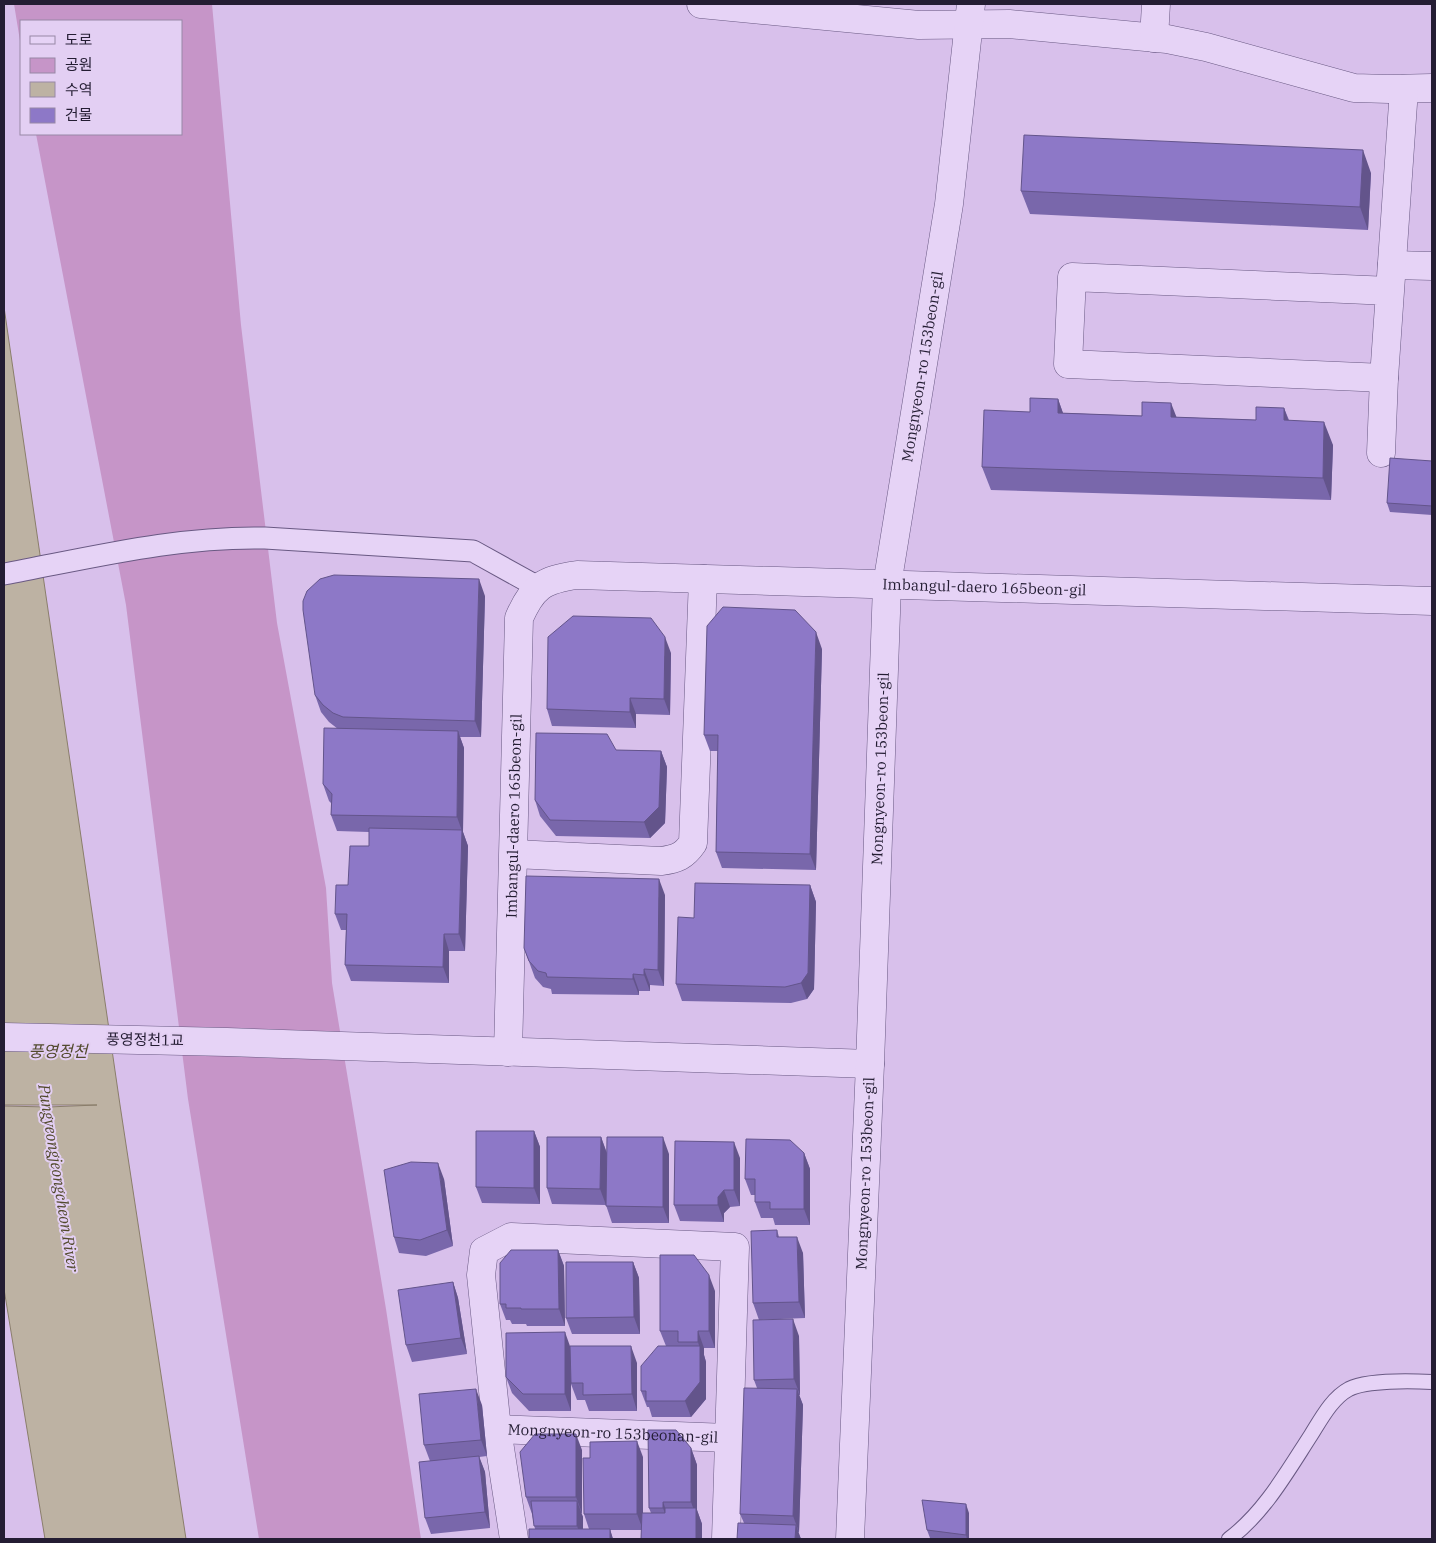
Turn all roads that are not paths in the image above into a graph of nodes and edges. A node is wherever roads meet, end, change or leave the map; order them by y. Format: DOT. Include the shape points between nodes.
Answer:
graph roads {
  1 [pos="701,4"];
  2 [pos="1156,4"];
  3 [pos="970,14"];
  4 [pos="1154,38"];
  5 [pos="1432,88"];
  6 [pos="1404,89"];
  7 [pos="1432,266"];
  8 [pos="1391,278"];
  9 [pos="1384,378"];
  10 [pos="1381,453"];
  11 [pos="4,574"];
  12 [pos="703,579"];
  13 [pos="887,585"];
  14 [pos="538,587"];
  15 [pos="1432,601"];
  16 [pos="514,854"];
  17 [pos="4,1037"];
  18 [pos="508,1052"];
  19 [pos="870,1064"];
  20 [pos="1432,1382"];
  21 [pos="497,1429"];
  22 [pos="728,1438"];
  23 [pos="514,1539"];
  24 [pos="726,1539"];
  25 [pos="850,1539"];
  26 [pos="1229,1539"];
  1 -- 3 [label="street" via="919,25"];
  2 -- 4 [label="street"];
  3 -- 4 [label="street" via="1009,24"];
  3 -- 13 [label="street, Mongnyeon-ro 153beon-gil" via="949,204"];
  4 -- 6 [label="street" via="1206,47 1354,88"];
  5 -- 6 [label="street"];
  6 -- 8 [label="street"];
  7 -- 8 [label="street"];
  8 -- 9 [label="street"];
  8 -- 9 [label="street" via="1072,277 1068,364"];
  9 -- 10 [label="street"];
  11 -- 14 [label="street" via="165,544 240,537 472,551"];
  12 -- 13 [label="street, Imbangul-daero 165beon-gil"];
  12 -- 14 [label="street, Imbangul-daero 165beon-gil" via="577,575 555,578"];
  12 -- 16 [label="street" via="693,843 688,851 676,859 661,860"];
  13 -- 15 [label="street, Imbangul-daero 165beon-gil"];
  13 -- 19 [label="street, Mongnyeon-ro 153beon-gil"];
  14 -- 16 [label="street, Imbangul-daero 165beon-gil" via="526,601 519,618"];
  16 -- 18 [label="street, Imbangul-daero 165beon-gil"];
  17 -- 18 [label="street, 풍영정천1교"];
  18 -- 19 [label="street, 풍영정천1교"];
  19 -- 25 [label="street, Mongnyeon-ro 153beon-gil"];
  20 -- 26 [label="lane" via="1366,1384 1349,1389 1332,1404 1262,1507"];
  21 -- 22 [label="street, Mongnyeon-ro 153beonan-gil"];
  21 -- 22 [label="street, Mongnyeon-ro 153beonan-gil" via="481,1275 484,1251 511,1237 735,1247"];
  21 -- 23 [label="street, Mongnyeon-ro 153beonan-gil"];
  22 -- 24 [label="street"];
}
